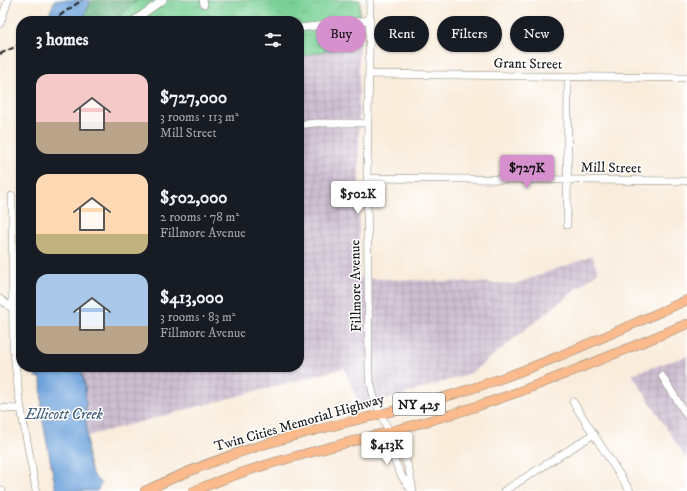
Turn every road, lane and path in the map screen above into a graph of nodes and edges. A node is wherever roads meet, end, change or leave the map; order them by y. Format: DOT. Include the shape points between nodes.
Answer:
graph roads {
  1 [pos="8,0"];
  2 [pos="163,0"];
  3 [pos="370,0"];
  4 [pos="140,16"];
  5 [pos="370,20"];
  6 [pos="0,24"];
  7 [pos="304,27"];
  8 [pos="369,74"];
  9 [pos="568,76"];
  10 [pos="687,78"];
  11 [pos="368,123"];
  12 [pos="304,124"];
  13 [pos="367,178"];
  14 [pos="567,180"];
  15 [pos="687,181"];
  16 [pos="12,196"];
  17 [pos="567,225"];
  18 [pos="0,299"];
  19 [pos="687,300"];
  20 [pos="12,308"];
  21 [pos="687,324"];
  22 [pos="16,372"];
  23 [pos="16,372"];
  24 [pos="662,376"];
  25 [pos="573,402"];
  26 [pos="0,408"];
  27 [pos="21,409"];
  28 [pos="381,413"];
  29 [pos="687,416"];
  30 [pos="389,432"];
  31 [pos="594,434"];
  32 [pos="36,491"];
  33 [pos="145,491"];
  34 [pos="194,491"];
  35 [pos="412,491"];
  36 [pos="504,491"];
  37 [pos="630,491"];
  1 -- 6 [label="street"];
  2 -- 4 [label="street"];
  3 -- 5 [label="street, Fillmore Avenue"];
  5 -- 7 [label="street"];
  5 -- 8 [label="street, Fillmore Avenue"];
  8 -- 9 [label="street, Grant Street"];
  8 -- 11 [label="street, Fillmore Avenue"];
  9 -- 10 [label="street, Grant Street"];
  9 -- 14 [label="street"];
  11 -- 12 [label="street"];
  11 -- 13 [label="street, Fillmore Avenue"];
  13 -- 14 [label="street, Mill Street"];
  13 -- 28 [label="street, Fillmore Avenue" via="369,376 374,398"];
  14 -- 15 [label="street, Mill Street"];
  14 -- 17 [label="street"];
  16 -- 20 [label="street"];
  18 -- 20 [label="street"];
  19 -- 28 [label="main road, Twin Cities Memorial Highway / NY 425" via="556,357 498,379 461,392"];
  20 -- 23 [label="street"];
  21 -- 30 [label="main road, NY 425" via="495,401"];
  22 -- 27 [label="street"];
  24 -- 29 [label="street"];
  25 -- 31 [label="street"];
  26 -- 27 [label="street"];
  27 -- 32 [label="street"];
  28 -- 30 [label="street, Fillmore Avenue"];
  28 -- 33 [label="main road, Twin Cities Memorial Highway / NY 425" via="231,455 199,466"];
  30 -- 34 [label="main road, NY 425" via="288,458 219,480"];
  30 -- 35 [label="street, Fillmore Avenue" via="391,453"];
  30 -- 35 [label="street" via="402,450 410,472"];
  31 -- 36 [label="street"];
  31 -- 37 [label="street"];
}
